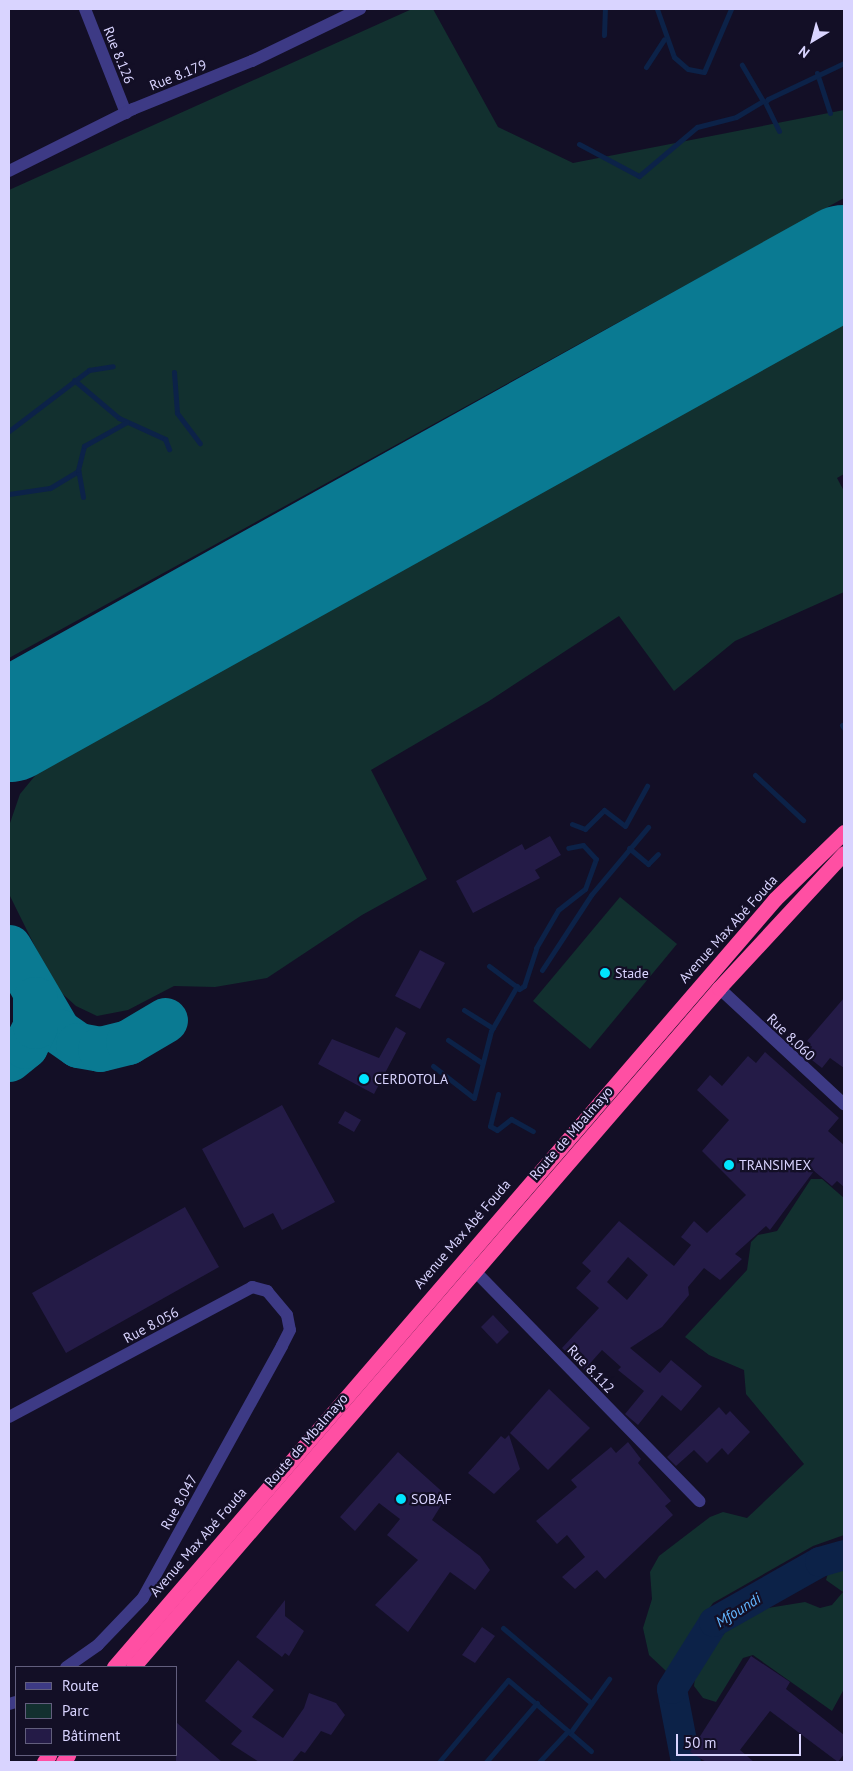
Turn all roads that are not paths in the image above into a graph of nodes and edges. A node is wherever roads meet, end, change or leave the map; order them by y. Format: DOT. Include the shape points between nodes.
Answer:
graph roads {
  1 [pos="85,9"];
  2 [pos="360,9"];
  3 [pos="126,113"];
  4 [pos="9,171"];
  5 [pos="844,832"];
  6 [pos="844,853"];
  7 [pos="720,988"];
  8 [pos="844,1104"];
  9 [pos="462,1258"];
  10 [pos="474,1270"];
  11 [pos="290,1330"];
  12 [pos="9,1417"];
  13 [pos="699,1501"];
  14 [pos="67,1666"];
  15 [pos="115,1666"];
  16 [pos="134,1666"];
  1 -- 3 [label="street, Rue 8.126"];
  2 -- 3 [label="street, Rue 8.179" via="252,61"];
  3 -- 4 [label="street, Rue 8.179"];
  5 -- 9 [label="highway, Avenue Max Abé Fouda" via="775,899"];
  6 -- 7 [label="highway, Route de Mbalmayo"];
  7 -- 8 [label="street, Rue 8.060"];
  7 -- 10 [label="highway, Route de Mbalmayo"];
  9 -- 10 [label="street, Rue 8.112"];
  9 -- 15 [label="highway, Avenue Max Abé Fouda"];
  10 -- 13 [label="street, Rue 8.112"];
  10 -- 16 [label="highway, Route de Mbalmayo"];
  11 -- 12 [label="street, Rue 8.056" via="287,1315 267,1291 252,1287"];
  11 -- 14 [label="street, Rue 8.047" via="143,1598 104,1639"];
}
